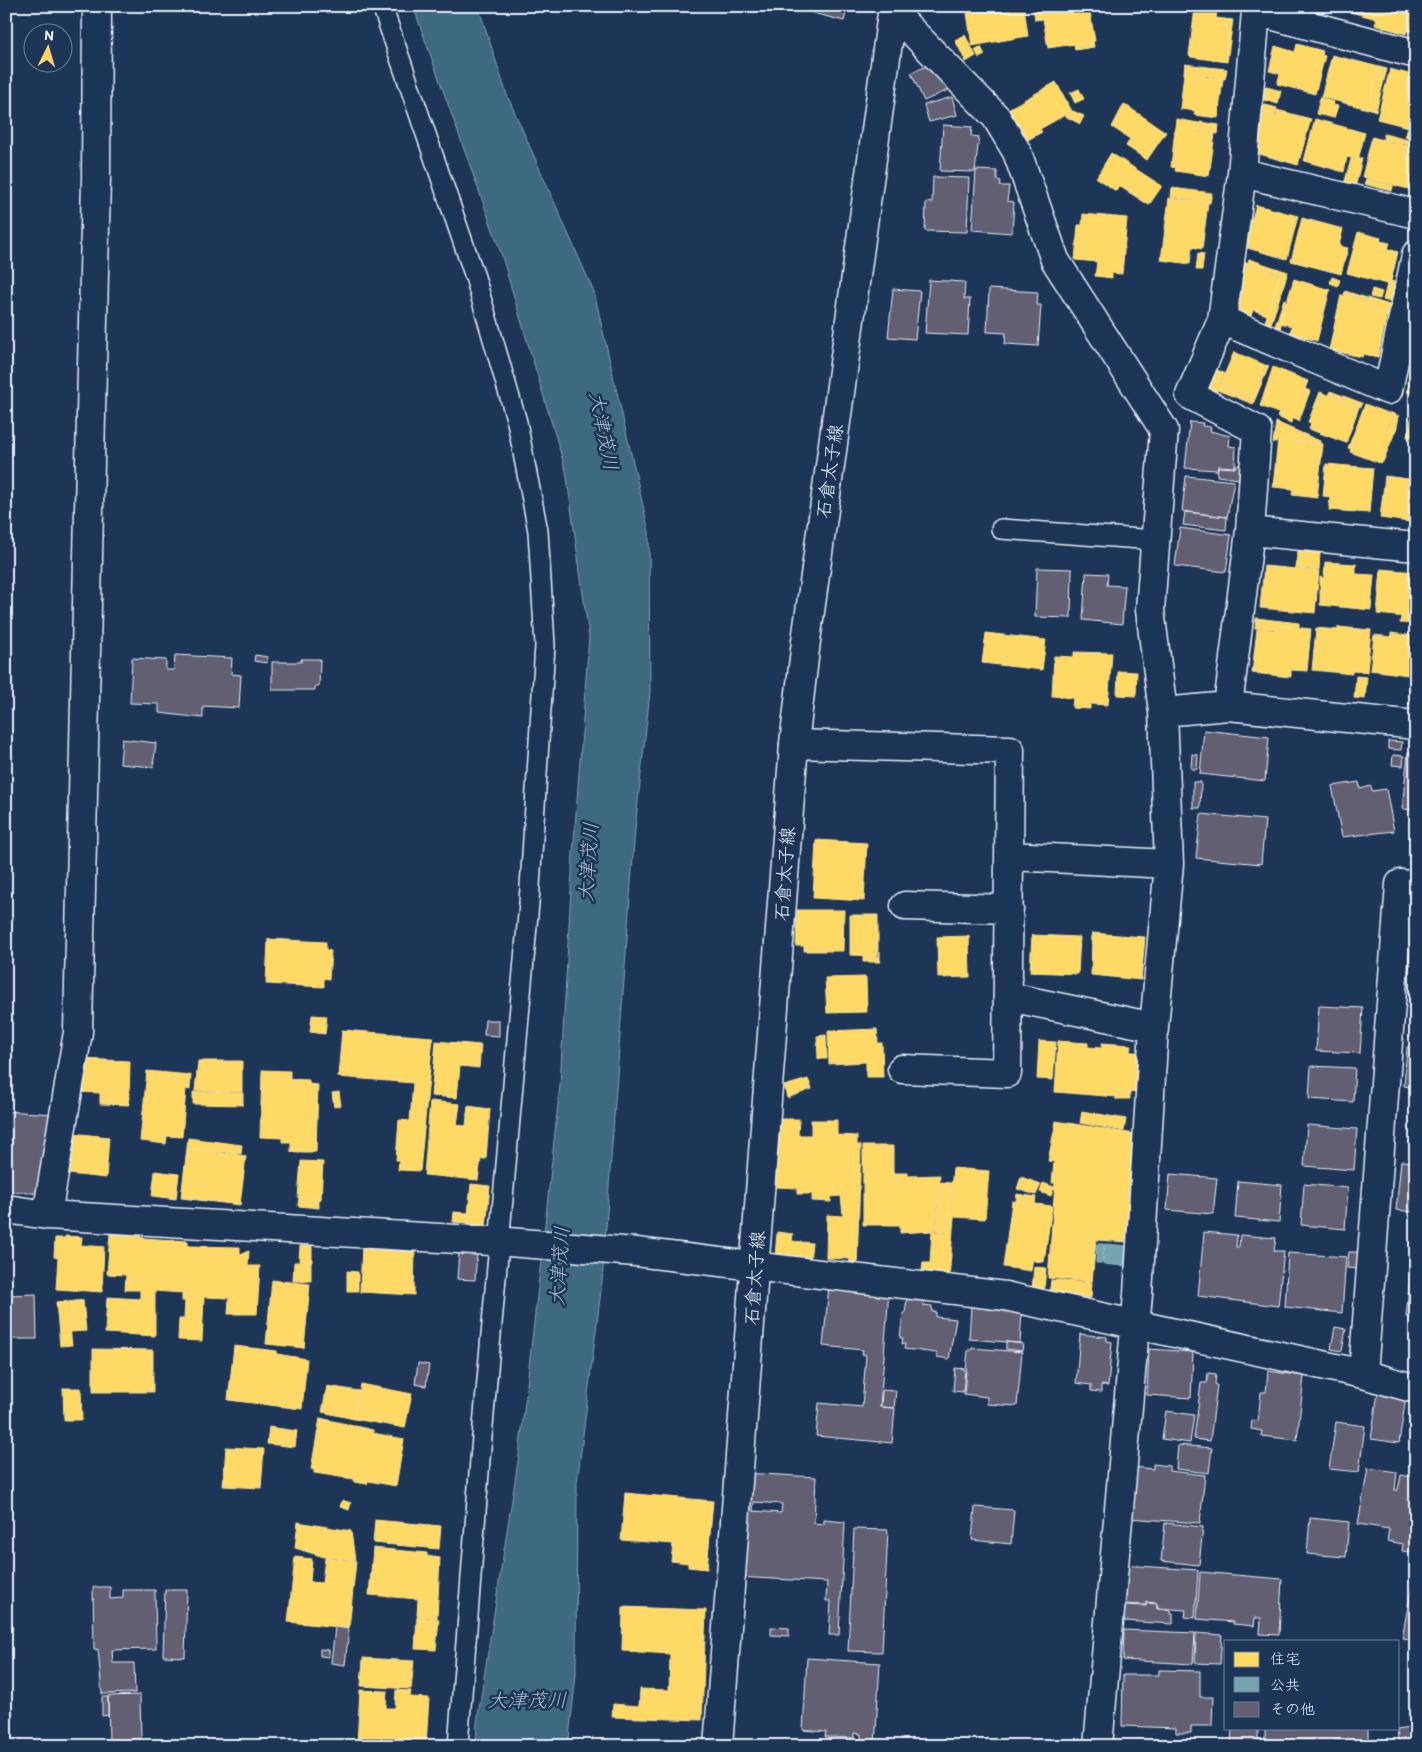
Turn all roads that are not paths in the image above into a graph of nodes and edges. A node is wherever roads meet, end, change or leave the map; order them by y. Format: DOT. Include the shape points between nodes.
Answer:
graph roads {
  1 [pos="97,6"];
  2 [pos="382,6"];
  3 [pos="893,9"];
  4 [pos="1416,54"];
  5 [pos="1242,172"];
  6 [pos="1416,214"];
  7 [pos="1416,255"];
  8 [pos="1222,320"];
  9 [pos="1002,529"];
  10 [pos="1250,531"];
  11 [pos="1155,540"];
  12 [pos="1416,547"];
  13 [pos="1228,706"];
  14 [pos="1163,712"];
  15 [pos="1416,724"];
  16 [pos="794,744"];
  17 [pos="1010,856"];
  18 [pos="1169,864"];
  19 [pos="1416,886"];
  20 [pos="905,906"];
  21 [pos="1009,909"];
  22 [pos="1009,997"];
  23 [pos="1154,1027"];
  24 [pos="902,1069"];
  25 [pos="6,1209"];
  26 [pos="47,1215"];
  27 [pos="503,1242"];
  28 [pos="755,1266"];
  29 [pos="1135,1324"];
  30 [pos="1363,1374"];
  31 [pos="1416,1389"];
  32 [pos="458,1746"];
  33 [pos="718,1746"];
  34 [pos="1098,1746"];
  1 -- 26 [label="street" via="96,218 78,1032"];
  2 -- 27 [label="lane" via="475,277 517,422 538,531 545,645"];
  3 -- 11 [label="street" via="996,117 1017,152 1055,260 1164,430"];
  3 -- 16 [label="street, 石倉太子線"];
  4 -- 5 [label="street" via="1256,11"];
  5 -- 6 [label="street"];
  5 -- 8 [label="street"];
  7 -- 8 [label="street" via="1388,390"];
  8 -- 10 [label="street" via="1190,395 1257,430"];
  9 -- 11 [label="lane"];
  10 -- 12 [label="street"];
  10 -- 13 [label="street"];
  11 -- 14 [label="street" via="1150,610"];
  13 -- 14 [label="street"];
  13 -- 15 [label="street"];
  14 -- 18 [label="street"];
  16 -- 17 [label="street" via="1010,750"];
  16 -- 28 [label="street, 石倉太子線"];
  17 -- 18 [label="street"];
  17 -- 21 [label="street"];
  18 -- 23 [label="street"];
  19 -- 30 [label="street" via="1400,884"];
  20 -- 21 [label="street"];
  21 -- 22 [label="street"];
  22 -- 23 [label="street"];
  22 -- 24 [label="street" via="1007,1073"];
  23 -- 29 [label="street"];
  25 -- 26 [label="street"];
  26 -- 27 [label="street"];
  27 -- 28 [label="street" via="636,1252"];
  27 -- 32 [label="lane"];
  28 -- 29 [label="street" via="1005,1296"];
  28 -- 33 [label="street, 石倉太子線"];
  29 -- 30 [label="street"];
  29 -- 34 [label="street"];
  30 -- 31 [label="street"];
}
